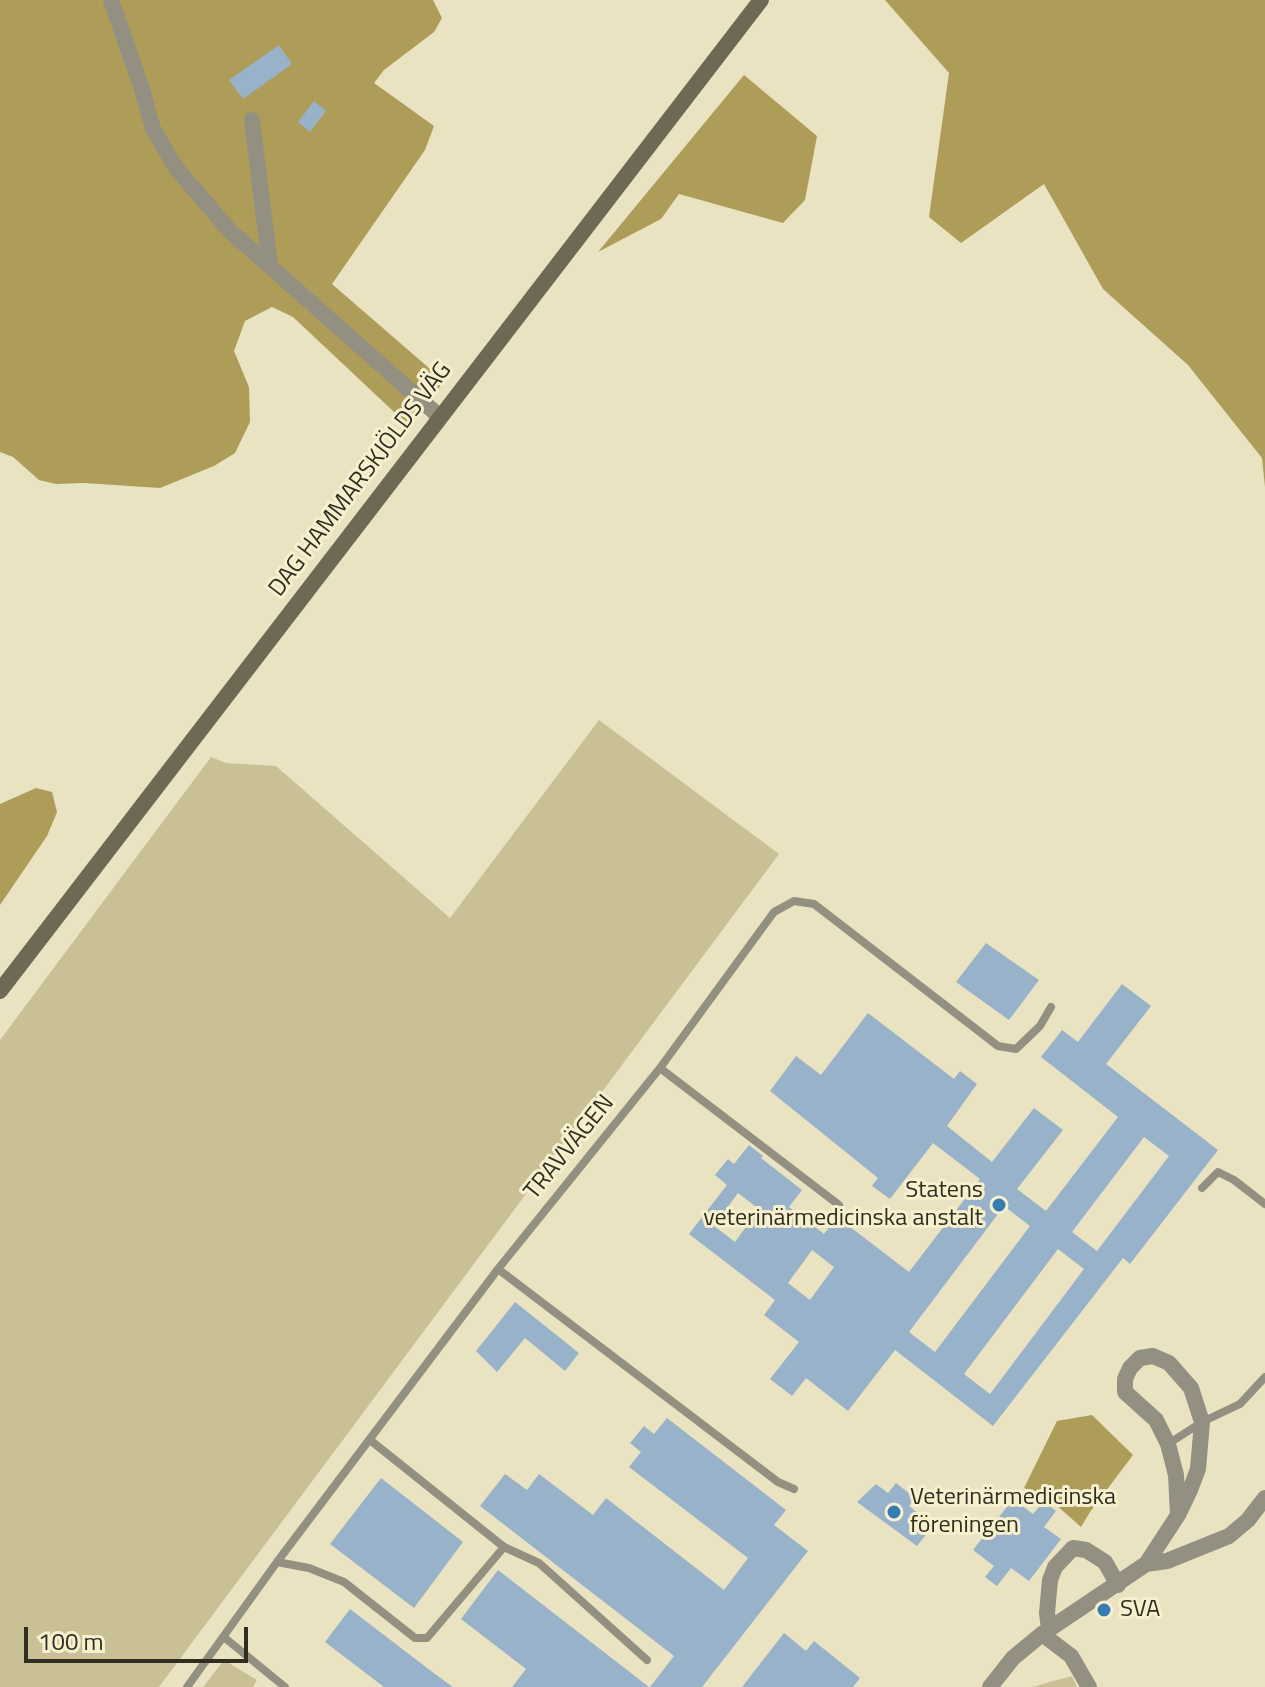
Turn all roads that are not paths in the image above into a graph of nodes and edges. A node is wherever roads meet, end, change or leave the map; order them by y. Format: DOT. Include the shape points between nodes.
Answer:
graph roads {
  1 [pos="111,0"];
  2 [pos="761,0"];
  3 [pos="252,120"];
  4 [pos="270,266"];
  5 [pos="440,417"];
  6 [pos="0,991"];
  7 [pos="1051,1007"];
  8 [pos="660,1068"];
  9 [pos="1202,1188"];
  10 [pos="1265,1204"];
  11 [pos="839,1205"];
  12 [pos="498,1269"];
  13 [pos="1265,1377"];
  14 [pos="1202,1422"];
  15 [pos="370,1440"];
  16 [pos="1168,1444"];
  17 [pos="794,1489"];
  18 [pos="1265,1498"];
  19 [pos="1178,1515"];
  20 [pos="504,1547"];
  21 [pos="277,1562"];
  22 [pos="1146,1564"];
  23 [pos="1118,1585"];
  24 [pos="1046,1631"];
  25 [pos="225,1638"];
  26 [pos="647,1660"];
  27 [pos="187,1687"];
  28 [pos="285,1687"];
  29 [pos="990,1687"];
  30 [pos="1089,1687"];
  1 -- 4 [label="street" via="153,129 176,168 230,231"];
  2 -- 5 [label="main road, DAG HAMMARSKJÖLDS VÄG"];
  3 -- 4 [label="street"];
  4 -- 5 [label="street"];
  5 -- 6 [label="main road, DAG HAMMARSKJÖLDS VÄG"];
  7 -- 8 [label="lane, TRAVVÄGEN" via="1016,1049 998,1046 814,904 794,901 774,912"];
  8 -- 11 [label="lane"];
  8 -- 12 [label="lane, TRAVVÄGEN"];
  9 -- 10 [label="lane" via="1218,1172"];
  12 -- 15 [label="lane, TRAVVÄGEN"];
  12 -- 17 [label="lane"];
  13 -- 14 [label="lane" via="1240,1404"];
  14 -- 16 [label="lane"];
  14 -- 16 [label="street" via="1181,1375 1153,1356 1140,1358 1125,1379 1125,1392 1156,1420"];
  14 -- 19 [label="street" via="1198,1469"];
  15 -- 20 [label="lane"];
  15 -- 21 [label="lane, TRAVVÄGEN"];
  16 -- 19 [label="street"];
  18 -- 22 [label="street" via="1229,1536"];
  19 -- 22 [label="street"];
  20 -- 21 [label="lane" via="427,1638 415,1638 344,1582"];
  20 -- 26 [label="lane" via="539,1563"];
  21 -- 25 [label="lane, TRAVVÄGEN"];
  22 -- 23 [label="street"];
  23 -- 24 [label="street"];
  23 -- 24 [label="street" via="1105,1562 1073,1548 1050,1580"];
  24 -- 29 [label="street" via="1013,1658"];
  24 -- 30 [label="street" via="1071,1656"];
  25 -- 27 [label="lane, TRAVVÄGEN"];
  25 -- 28 [label="lane"];
}
